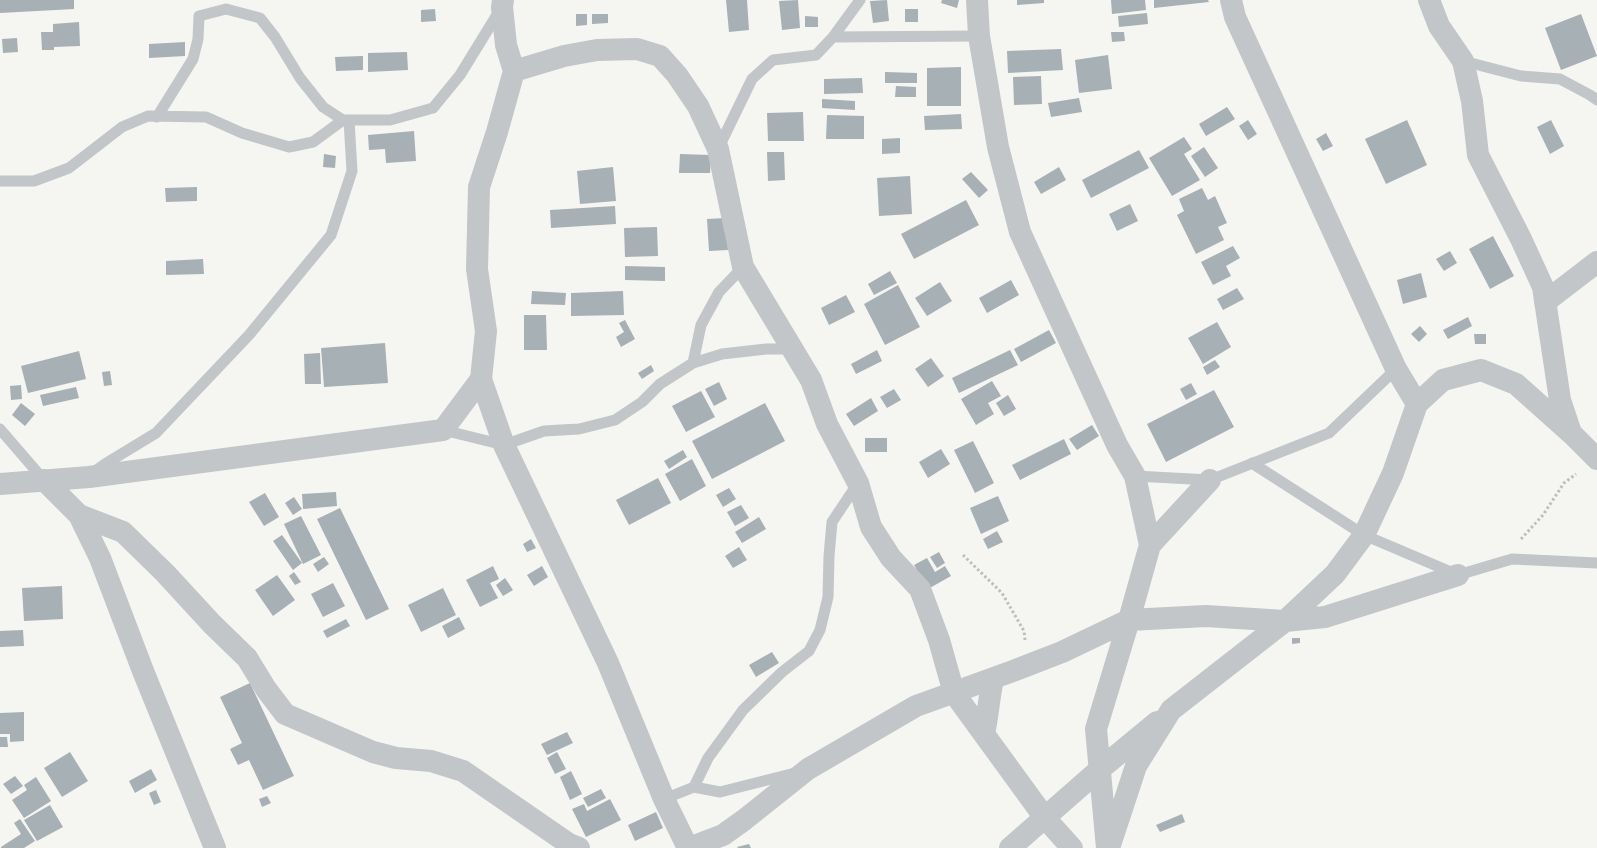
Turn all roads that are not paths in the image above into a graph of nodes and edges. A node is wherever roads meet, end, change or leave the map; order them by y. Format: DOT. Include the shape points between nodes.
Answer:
graph roads {
  1 [pos="860,0"];
  2 [pos="978,0"];
  3 [pos="1231,0"];
  4 [pos="1429,0"];
  5 [pos="502,4"];
  6 [pos="980,36"];
  7 [pos="833,37"];
  8 [pos="1463,61"];
  9 [pos="514,71"];
  10 [pos="1597,100"];
  11 [pos="157,117"];
  12 [pos="346,120"];
  13 [pos="718,149"];
  14 [pos="0,181"];
  15 [pos="1597,262"];
  16 [pos="743,266"];
  17 [pos="1545,302"];
  18 [pos="791,349"];
  19 [pos="694,363"];
  20 [pos="1396,369"];
  21 [pos="481,379"];
  22 [pos="1417,404"];
  23 [pos="0,429"];
  24 [pos="443,430"];
  25 [pos="1572,434"];
  26 [pos="504,445"];
  27 [pos="1596,458"];
  28 [pos="1252,463"];
  29 [pos="1135,476"];
  30 [pos="89,477"];
  31 [pos="44,480"];
  32 [pos="1210,480"];
  33 [pos="858,482"];
  34 [pos="0,484"];
  35 [pos="78,515"];
  36 [pos="1364,535"];
  37 [pos="1150,545"];
  38 [pos="1597,563"];
  39 [pos="1458,575"];
  40 [pos="1129,620"];
  41 [pos="1285,621"];
  42 [pos="993,679"];
  43 [pos="954,693"];
  44 [pos="1172,710"];
  45 [pos="984,734"];
  46 [pos="808,769"];
  47 [pos="1099,770"];
  48 [pos="694,787"];
  49 [pos="664,799"];
  50 [pos="1045,818"];
  51 [pos="215,848"];
  52 [pos="579,848"];
  53 [pos="689,848"];
  54 [pos="1010,848"];
  55 [pos="1072,848"];
  56 [pos="1108,848"];
  1 -- 7 [label="lane"];
  2 -- 6 [label="street"];
  3 -- 20 [label="street" via="1235,17"];
  4 -- 8 [label="street" via="1439,26"];
  5 -- 9 [label="street" via="506,45"];
  5 -- 12 [label="lane" via="460,75 433,108 390,120"];
  6 -- 7 [label="lane"];
  6 -- 29 [label="street" via="998,147 1020,232 1117,445"];
  7 -- 13 [label="lane" via="816,54 773,60 752,79"];
  8 -- 10 [label="lane" via="1522,76 1560,78"];
  8 -- 17 [label="street" via="1472,101 1478,155 1543,287"];
  9 -- 13 [label="street" via="597,50 637,49 660,56 698,106"];
  9 -- 21 [label="street" via="479,187 477,269 486,331"];
  11 -- 12 [label="lane" via="206,117 242,133 289,147 314,142"];
  11 -- 12 [label="lane" via="193,59 199,16 226,9 260,18 323,107"];
  11 -- 14 [label="lane" via="148,116 122,127 69,168 34,181"];
  12 -- 30 [label="lane" via="352,171 330,235 249,335 156,433"];
  13 -- 16 [label="street"];
  15 -- 17 [label="street"];
  16 -- 18 [label="street"];
  16 -- 19 [label="lane" via="718,292 701,325"];
  17 -- 25 [label="street" via="1560,400"];
  18 -- 19 [label="lane" via="722,354"];
  18 -- 33 [label="street" via="811,380 827,424"];
  19 -- 26 [label="lane" via="660,384 642,402 615,420 579,429 544,430"];
  20 -- 22 [label="street"];
  20 -- 28 [label="lane" via="1329,433"];
  21 -- 24 [label="street"];
  21 -- 26 [label="street"];
  22 -- 25 [label="street" via="1443,380 1481,370 1516,384"];
  22 -- 36 [label="street" via="1393,473"];
  23 -- 31 [label="lane"];
  24 -- 26 [label="lane"];
  24 -- 30 [label="street"];
  25 -- 27 [label="street"];
  26 -- 49 [label="street" via="608,663"];
  28 -- 32 [label="lane"];
  28 -- 36 [label="lane"];
  29 -- 32 [label="lane"];
  29 -- 37 [label="street"];
  30 -- 31 [label="street"];
  31 -- 34 [label="street"];
  31 -- 35 [label="street"];
  32 -- 37 [label="street"];
  33 -- 43 [label="street" via="871,527 891,558 920,589"];
  33 -- 48 [label="lane" via="832,522 828,597 820,630 809,651 743,710 708,758"];
  35 -- 51 [label="street" via="100,558"];
  35 -- 52 [label="street" via="123,532 247,658 285,714 374,752 431,761 463,771"];
  36 -- 39 [label="lane"];
  36 -- 41 [label="street" via="1335,574"];
  37 -- 40 [label="street"];
  38 -- 39 [label="lane" via="1512,559"];
  39 -- 41 [label="street" via="1324,617"];
  40 -- 41 [label="street" via="1206,616"];
  40 -- 42 [label="street" via="1062,652"];
  40 -- 47 [label="street" via="1096,729"];
  41 -- 44 [label="street"];
  42 -- 43 [label="street"];
  42 -- 45 [label="street"];
  43 -- 45 [label="street"];
  43 -- 46 [label="street" via="916,706"];
  44 -- 47 [label="street"];
  44 -- 56 [label="street" via="1136,766"];
  45 -- 50 [label="street"];
  46 -- 48 [label="lane" via="720,792"];
  46 -- 53 [label="street" via="723,835"];
  47 -- 50 [label="street"];
  47 -- 56 [label="street"];
  48 -- 49 [label="lane"];
  49 -- 53 [label="street"];
  50 -- 54 [label="street"];
  50 -- 55 [label="street"];
}
